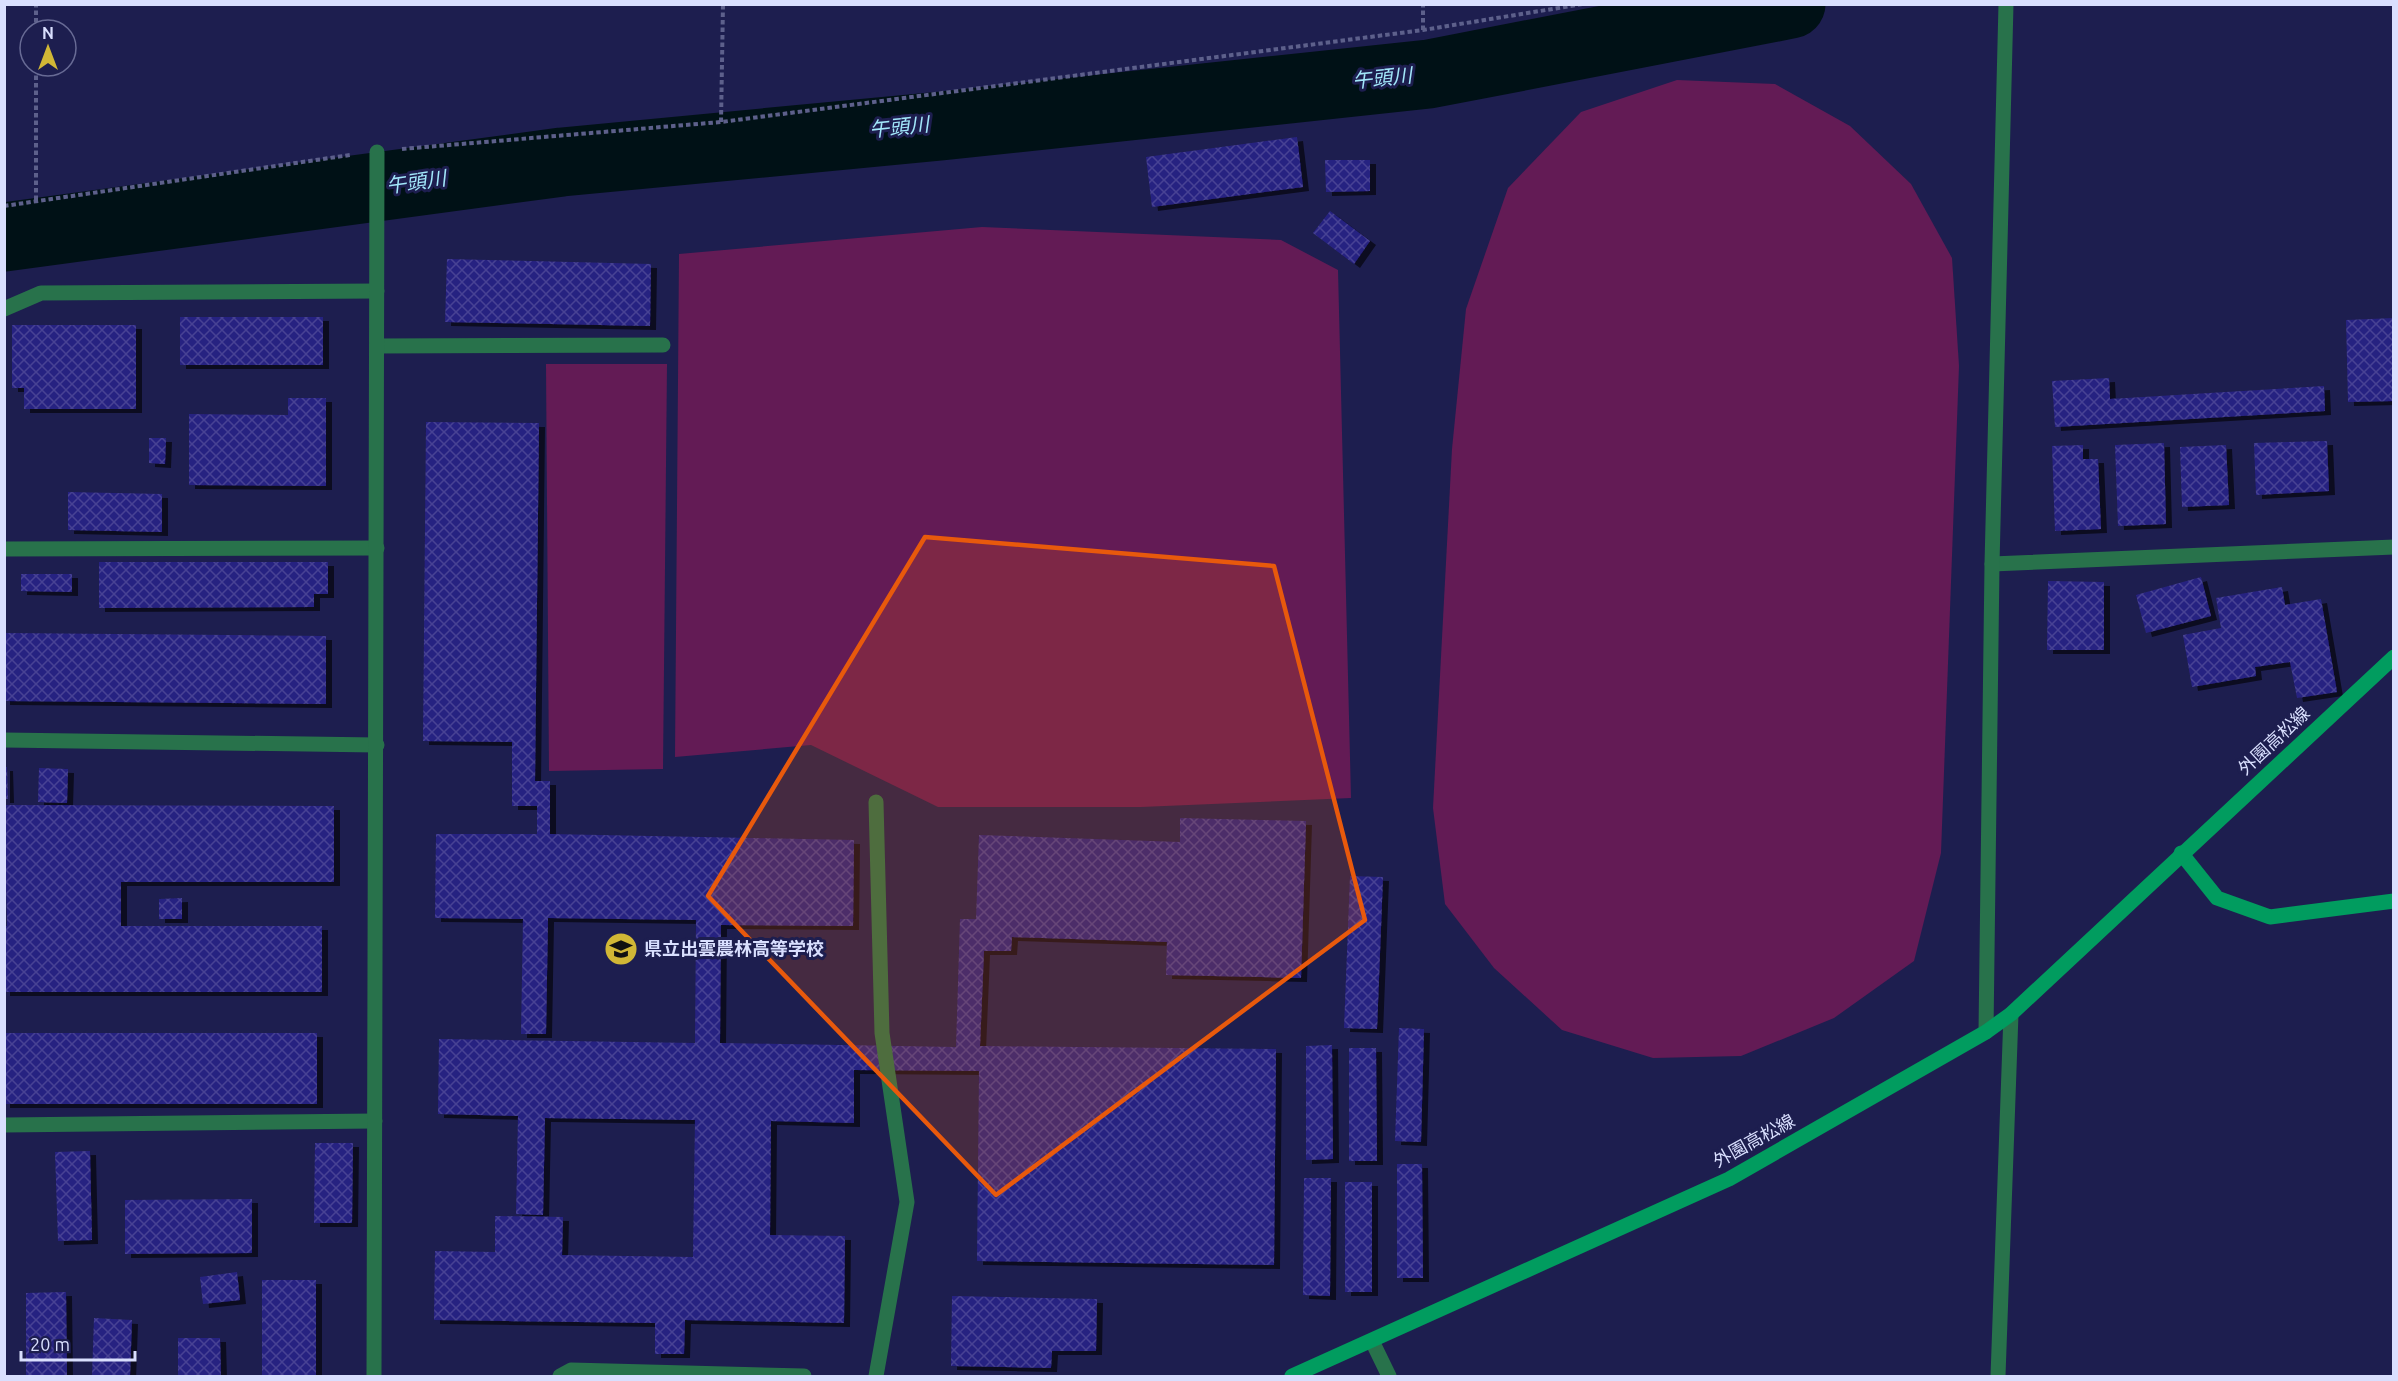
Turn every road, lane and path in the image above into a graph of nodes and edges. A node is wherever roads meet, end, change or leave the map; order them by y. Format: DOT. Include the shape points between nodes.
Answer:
graph roads {
  1 [pos="723,4"];
  2 [pos="1423,4"];
  3 [pos="1583,4"];
  4 [pos="2006,4"];
  5 [pos="1423,30"];
  6 [pos="36,78"];
  7 [pos="377,152"];
  8 [pos="4,206"];
  9 [pos="377,291"];
  10 [pos="4,309"];
  11 [pos="663,345"];
  12 [pos="377,346"];
  13 [pos="2394,547"];
  14 [pos="377,548"];
  15 [pos="4,549"];
  16 [pos="1992,564"];
  17 [pos="2394,657"];
  18 [pos="4,740"];
  19 [pos="377,745"];
  20 [pos="876,802"];
  21 [pos="2181,853"];
  22 [pos="2394,901"];
  23 [pos="2011,1014"];
  24 [pos="1986,1032"];
  25 [pos="375,1121"];
  26 [pos="4,1125"];
  27 [pos="1372,1341"];
  28 [pos="374,1377"];
  29 [pos="560,1377"];
  30 [pos="804,1377"];
  31 [pos="876,1377"];
  32 [pos="1292,1377"];
  33 [pos="1389,1377"];
  34 [pos="1998,1377"];
  1 -- 5 [label="path" via="721,122"];
  2 -- 5 [label="path"];
  3 -- 5 [label="path"];
  4 -- 16 [label="street"];
  6 -- 8 [label="path" via="36,200"];
  7 -- 9 [label="street"];
  9 -- 10 [label="street" via="41,293"];
  9 -- 12 [label="street"];
  11 -- 12 [label="street"];
  12 -- 14 [label="street"];
  13 -- 16 [label="street"];
  14 -- 15 [label="street"];
  14 -- 19 [label="street"];
  16 -- 24 [label="street"];
  17 -- 21 [label="main road, 外園高松線"];
  18 -- 19 [label="street"];
  19 -- 25 [label="street"];
  20 -- 31 [label="street" via="882,1033 907,1202"];
  21 -- 22 [label="main road" via="2217,898 2270,917"];
  21 -- 23 [label="main road, 外園高松線"];
  23 -- 24 [label="main road, 外園高松線"];
  23 -- 34 [label="street"];
  24 -- 27 [label="main road, 外園高松線" via="1729,1179"];
  25 -- 26 [label="street"];
  25 -- 28 [label="street"];
  27 -- 32 [label="main road, 外園高松線"];
  27 -- 33 [label="street"];
  29 -- 30 [label="street" via="572,1370"];
}
